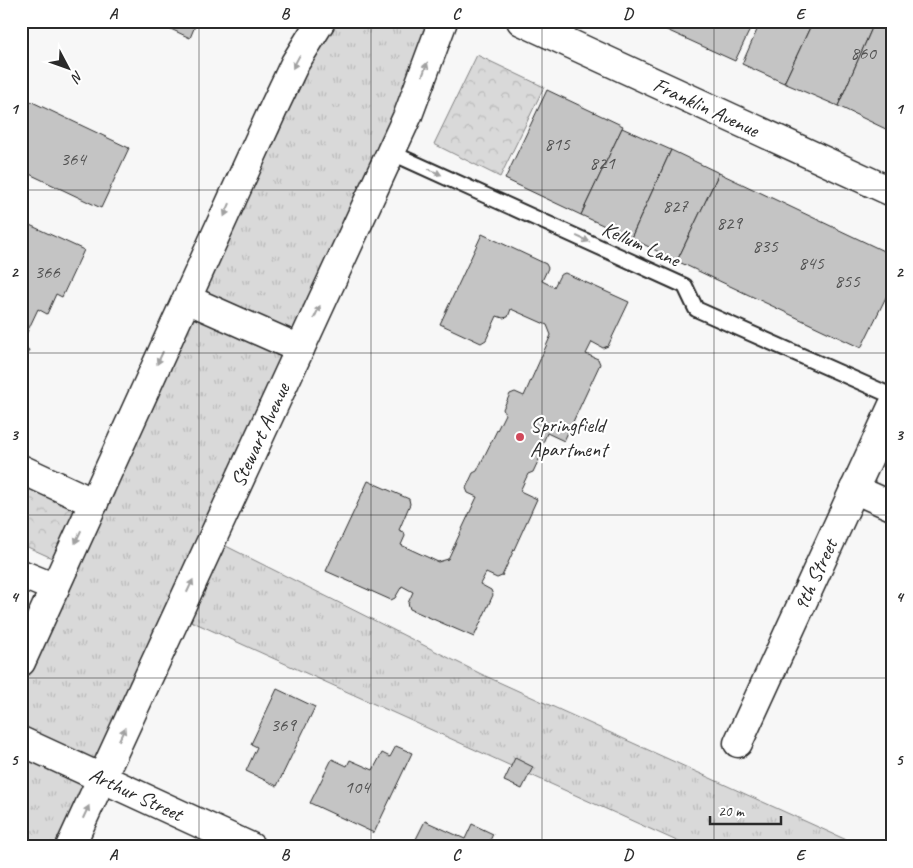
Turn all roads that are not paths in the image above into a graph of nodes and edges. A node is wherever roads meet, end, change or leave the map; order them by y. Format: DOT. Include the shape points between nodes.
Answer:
graph roads {
  1 [pos="322,21"];
  2 [pos="443,21"];
  3 [pos="521,21"];
  4 [pos="390,152"];
  5 [pos="892,192"];
  6 [pos="187,299"];
  7 [pos="300,349"];
  8 [pos="892,396"];
  9 [pos="892,407"];
  10 [pos="21,469"];
  11 [pos="854,489"];
  12 [pos="94,503"];
  13 [pos="892,506"];
  14 [pos="21,574"];
  15 [pos="55,588"];
  16 [pos="21,662"];
  17 [pos="21,741"];
  18 [pos="738,743"];
  19 [pos="102,778"];
  20 [pos="70,847"];
  21 [pos="251,847"];
  1 -- 6 [label="main road, one-way" via="295,63"];
  4 -- 2 [label="main road, Stewart Avenue, one-way" via="408,115"];
  3 -- 5 [label="main road, Franklin Avenue"];
  7 -- 4 [label="main road, Stewart Avenue, one-way"];
  4 -- 8 [label="lane, Kellum Lane, one-way" via="685,286 696,308"];
  6 -- 7 [label="main road"];
  6 -- 12 [label="main road, one-way"];
  19 -- 7 [label="main road, Stewart Avenue, one-way"];
  9 -- 11 [label="main road, 9th Street"];
  10 -- 12 [label="main road"];
  11 -- 13 [label="main road"];
  11 -- 18 [label="main road, 9th Street"];
  12 -- 15 [label="main road, one-way"];
  14 -- 15 [label="main road"];
  15 -- 16 [label="main road"];
  17 -- 19 [label="main road, Arthur Street"];
  20 -- 19 [label="main road, Stewart Avenue, one-way"];
  19 -- 21 [label="main road, Arthur Street"];
}
